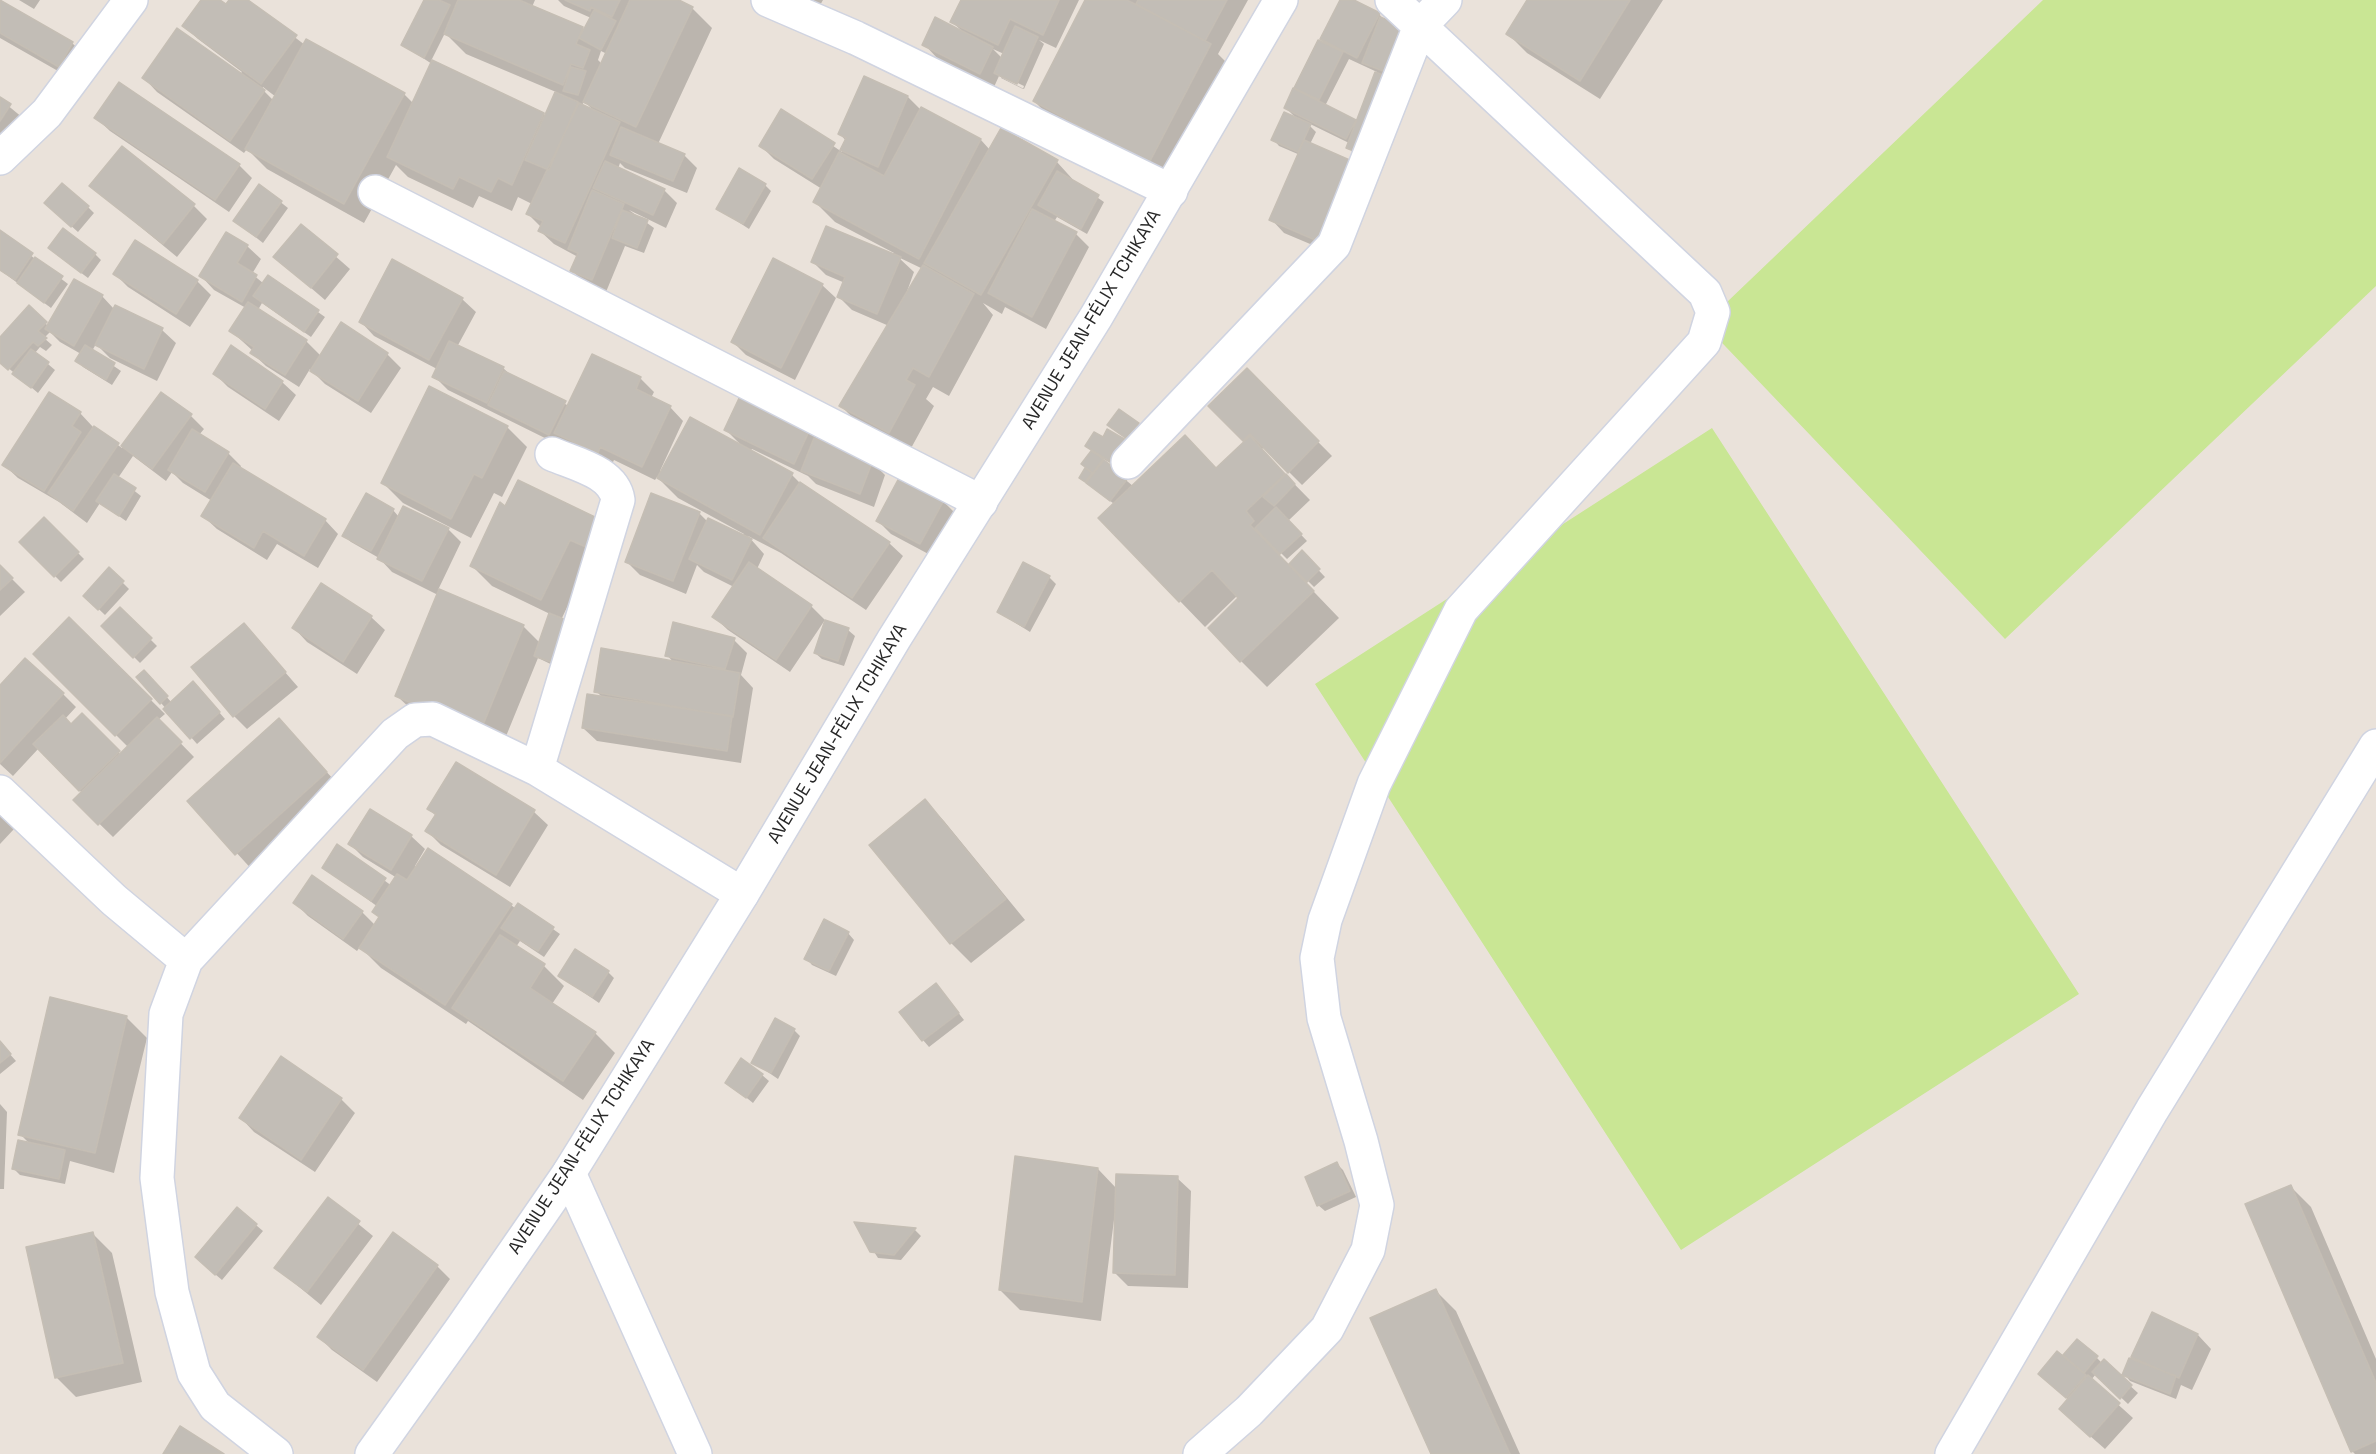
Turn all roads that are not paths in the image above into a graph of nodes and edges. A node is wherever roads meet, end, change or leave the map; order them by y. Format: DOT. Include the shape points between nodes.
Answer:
graph roads {
  1 [pos="131,0"];
  2 [pos="768,0"];
  3 [pos="1281,0"];
  4 [pos="1392,0"];
  5 [pos="1445,0"];
  6 [pos="1420,26"];
  7 [pos="0,158"];
  8 [pos="375,192"];
  9 [pos="1171,192"];
  10 [pos="552,454"];
  11 [pos="1128,462"];
  12 [pos="981,502"];
  13 [pos="2376,746"];
  14 [pos="537,769"];
  15 [pos="0,792"];
  16 [pos="742,894"];
  17 [pos="186,960"];
  18 [pos="569,1173"];
  19 [pos="276,1454"];
  20 [pos="372,1454"];
  21 [pos="696,1454"];
  22 [pos="1200,1454"];
  23 [pos="1952,1454"];
  1 -- 7 [label="street" via="47,113"];
  2 -- 9 [label="street" via="856,38"];
  3 -- 9 [label="street, AVENUE JEAN-FÉLIX TCHIKAYA"];
  4 -- 6 [label="street"];
  5 -- 6 [label="street"];
  6 -- 11 [label="street" via="1334,245"];
  6 -- 22 [label="street" via="1705,293 1713,312 1704,342 1461,610 1374,784 1325,920 1317,958 1324,1018 1362,1141 1377,1205 1368,1250 1327,1329 1249,1411"];
  8 -- 12 [label="street"];
  9 -- 12 [label="street, AVENUE JEAN-FÉLIX TCHIKAYA"];
  10 -- 14 [label="street" via="608,479 616,487 618,500"];
  12 -- 16 [label="street, AVENUE JEAN-FÉLIX TCHIKAYA"];
  13 -- 23 [label="street" via="2152,1110"];
  14 -- 16 [label="street"];
  14 -- 17 [label="street" via="433,718 415,720 395,734"];
  15 -- 17 [label="street" via="114,900"];
  16 -- 18 [label="street, AVENUE JEAN-FÉLIX TCHIKAYA"];
  17 -- 19 [label="street" via="166,1014 157,1178 172,1292 194,1373 215,1406"];
  18 -- 20 [label="street, AVENUE JEAN-FÉLIX TCHIKAYA"];
  18 -- 21 [label="street"];
}
